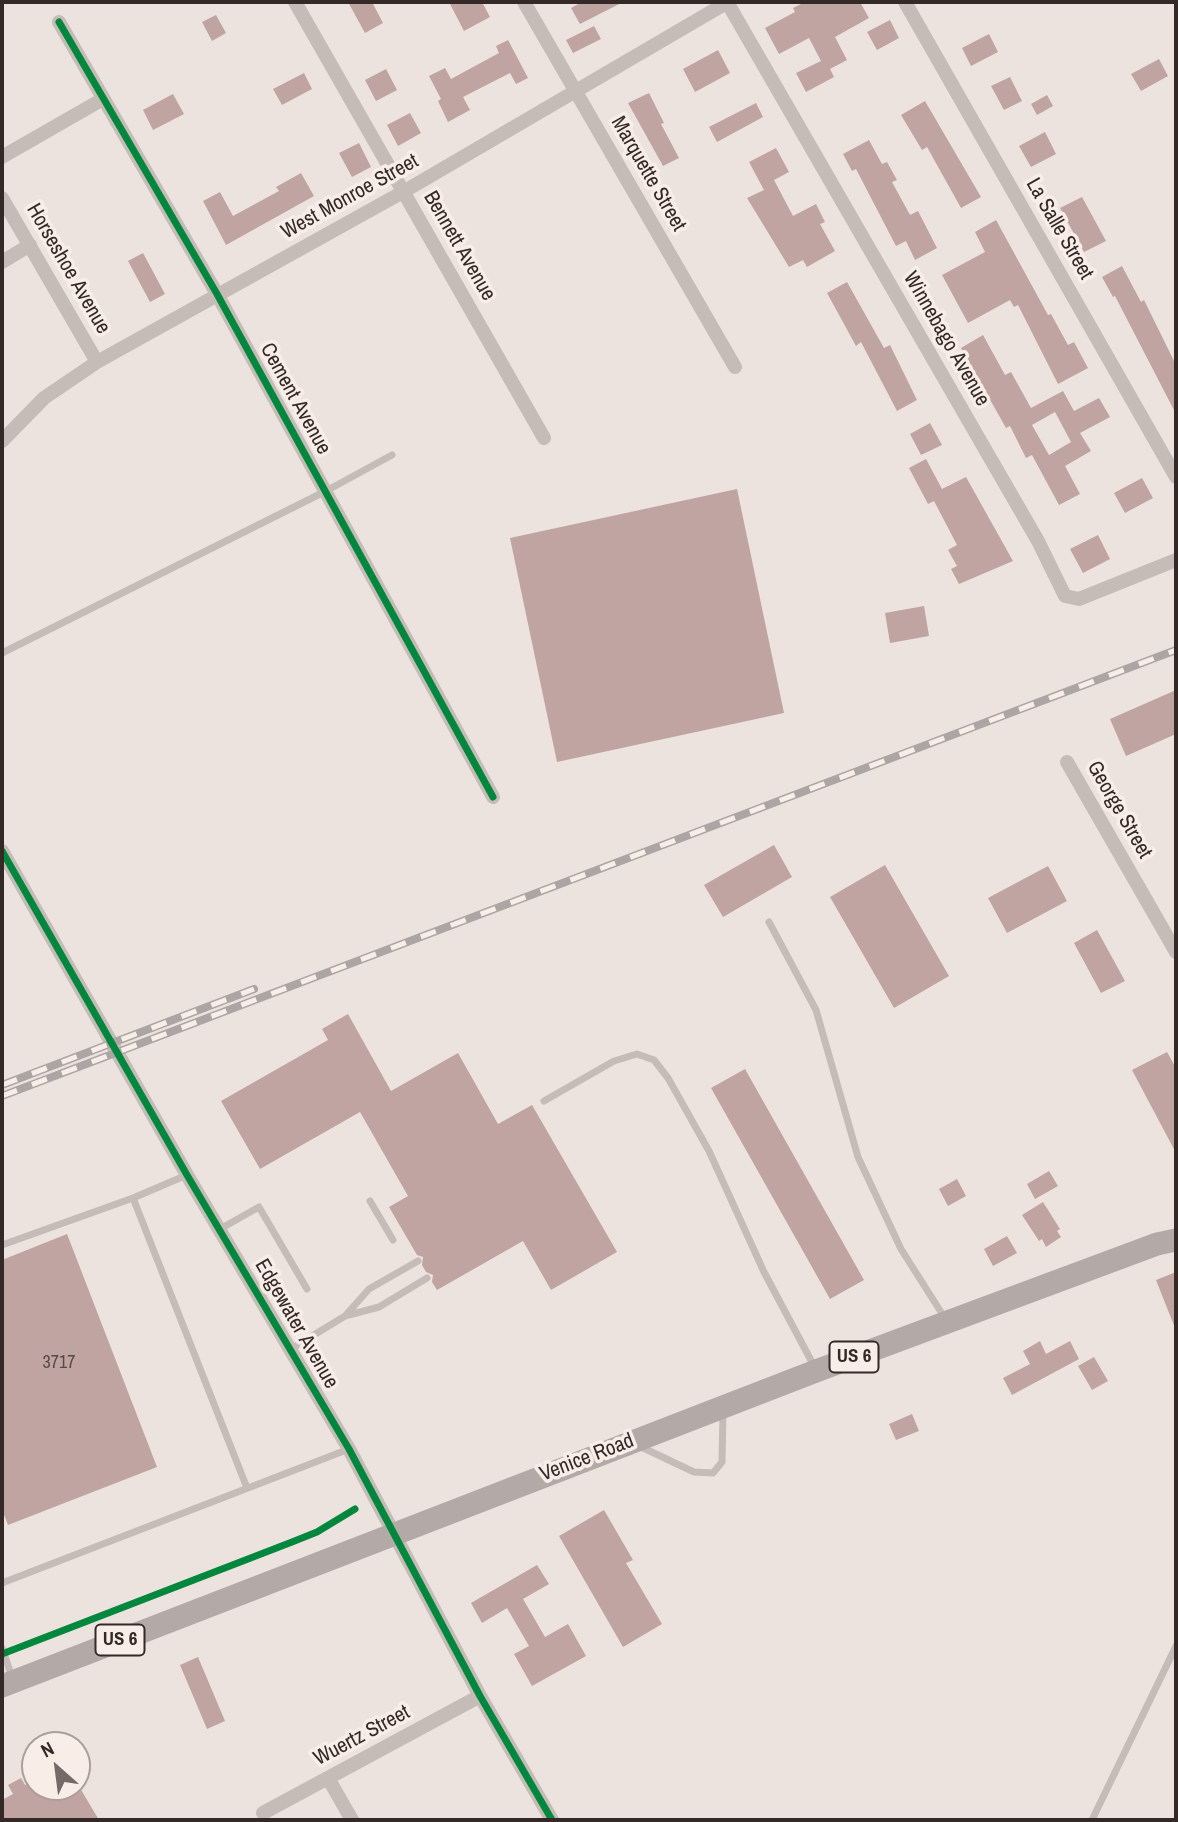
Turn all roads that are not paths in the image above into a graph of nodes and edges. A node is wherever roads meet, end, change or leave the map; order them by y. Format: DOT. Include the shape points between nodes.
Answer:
graph roads {
  1 [pos="295,2"];
  2 [pos="524,2"];
  3 [pos="727,2"];
  4 [pos="905,2"];
  5 [pos="59,22"];
  6 [pos="576,92"];
  7 [pos="103,99"];
  8 [pos="2,157"];
  9 [pos="403,192"];
  10 [pos="2,198"];
  11 [pos="30,245"];
  12 [pos="2,262"];
  13 [pos="216,294"];
  14 [pos="97,362"];
  15 [pos="735,367"];
  16 [pos="544,438"];
  17 [pos="2,440"];
  18 [pos="392,455"];
  19 [pos="1176,477"];
  20 [pos="326,491"];
  21 [pos="1176,560"];
  22 [pos="2,653"];
  23 [pos="1067,762"];
  24 [pos="493,797"];
  25 [pos="2,851"];
  26 [pos="769,922"];
  27 [pos="1176,952"];
  28 [pos="544,1101"];
  29 [pos="187,1175"];
  30 [pos="133,1198"];
  31 [pos="370,1201"];
  32 [pos="220,1229"];
  33 [pos="393,1240"];
  34 [pos="1176,1240"];
  35 [pos="2,1245"];
  36 [pos="418,1261"];
  37 [pos="427,1278"];
  38 [pos="307,1289"];
  39 [pos="345,1316"];
  40 [pos="948,1323"];
  41 [pos="291,1349"];
  42 [pos="816,1371"];
  43 [pos="723,1406"];
  44 [pos="631,1441"];
  45 [pos="349,1449"];
  46 [pos="247,1488"];
  47 [pos="395,1532"];
  48 [pos="2,1583"];
  49 [pos="1176,1646"];
  50 [pos="2,1648"];
  51 [pos="8,1683"];
  52 [pos="480,1696"];
  53 [pos="328,1778"];
  54 [pos="263,1813"];
  55 [pos="352,1820"];
  56 [pos="552,1820"];
  57 [pos="1093,1820"];
  1 -- 9 [label="street, Bennett Avenue"];
  2 -- 6 [label="street, Marquette Street"];
  3 -- 6 [label="street, West Monroe Street"];
  3 -- 21 [label="street, Winnebago Avenue" via="1038,541 1065,596 1079,599"];
  4 -- 19 [label="street, La Salle Street"];
  5 -- 7 [label="street, Cement Avenue"];
  6 -- 9 [label="street, West Monroe Street"];
  6 -- 15 [label="street, Marquette Street"];
  7 -- 8 [label="street"];
  7 -- 13 [label="street, Cement Avenue"];
  9 -- 13 [label="street, West Monroe Street"];
  9 -- 16 [label="street, Bennett Avenue"];
  10 -- 11 [label="street, Horseshoe Avenue"];
  11 -- 12 [label="street"];
  11 -- 14 [label="street, Horseshoe Avenue"];
  13 -- 14 [label="street, West Monroe Street"];
  13 -- 20 [label="street, Cement Avenue"];
  14 -- 17 [label="street, West Monroe Street" via="44,398"];
  18 -- 20 [label="lane"];
  20 -- 22 [label="lane"];
  20 -- 24 [label="street, Cement Avenue"];
  23 -- 27 [label="street, George Street"];
  25 -- 29 [label="street, Edgewater Avenue"];
  26 -- 40 [label="lane" via="816,1010 858,1157 901,1250"];
  28 -- 42 [label="lane" via="614,1061 637,1054 654,1060 709,1151"];
  29 -- 30 [label="lane"];
  29 -- 32 [label="street, Edgewater Avenue"];
  30 -- 35 [label="lane"];
  30 -- 46 [label="lane"];
  31 -- 33 [label="lane"];
  32 -- 38 [label="lane" via="259,1207"];
  32 -- 41 [label="street, Edgewater Avenue"];
  34 -- 40 [label="main road, Venice Road / US 6"];
  36 -- 39 [label="lane" via="369,1289"];
  37 -- 39 [label="lane" via="379,1307"];
  39 -- 41 [label="lane"];
  40 -- 42 [label="main road, Venice Road / US 6"];
  41 -- 45 [label="street, Edgewater Avenue"];
  42 -- 43 [label="main road, Venice Road / US 6"];
  43 -- 44 [label="main road, Venice Road / US 6"];
  43 -- 44 [label="lane" via="722,1462 713,1473 694,1472"];
  44 -- 47 [label="main road, Venice Road / US 6"];
  45 -- 46 [label="lane"];
  45 -- 47 [label="street, Edgewater Avenue"];
  46 -- 48 [label="lane"];
  47 -- 51 [label="main road, Venice Road / US 6"];
  47 -- 52 [label="street, Edgewater Avenue"];
  49 -- 57 [label="lane"];
  50 -- 51 [label="lane"];
  52 -- 53 [label="street, Wuertz Street"];
  52 -- 56 [label="street, Edgewater Avenue"];
  53 -- 54 [label="street, Wuertz Street"];
  53 -- 55 [label="street"];
}
